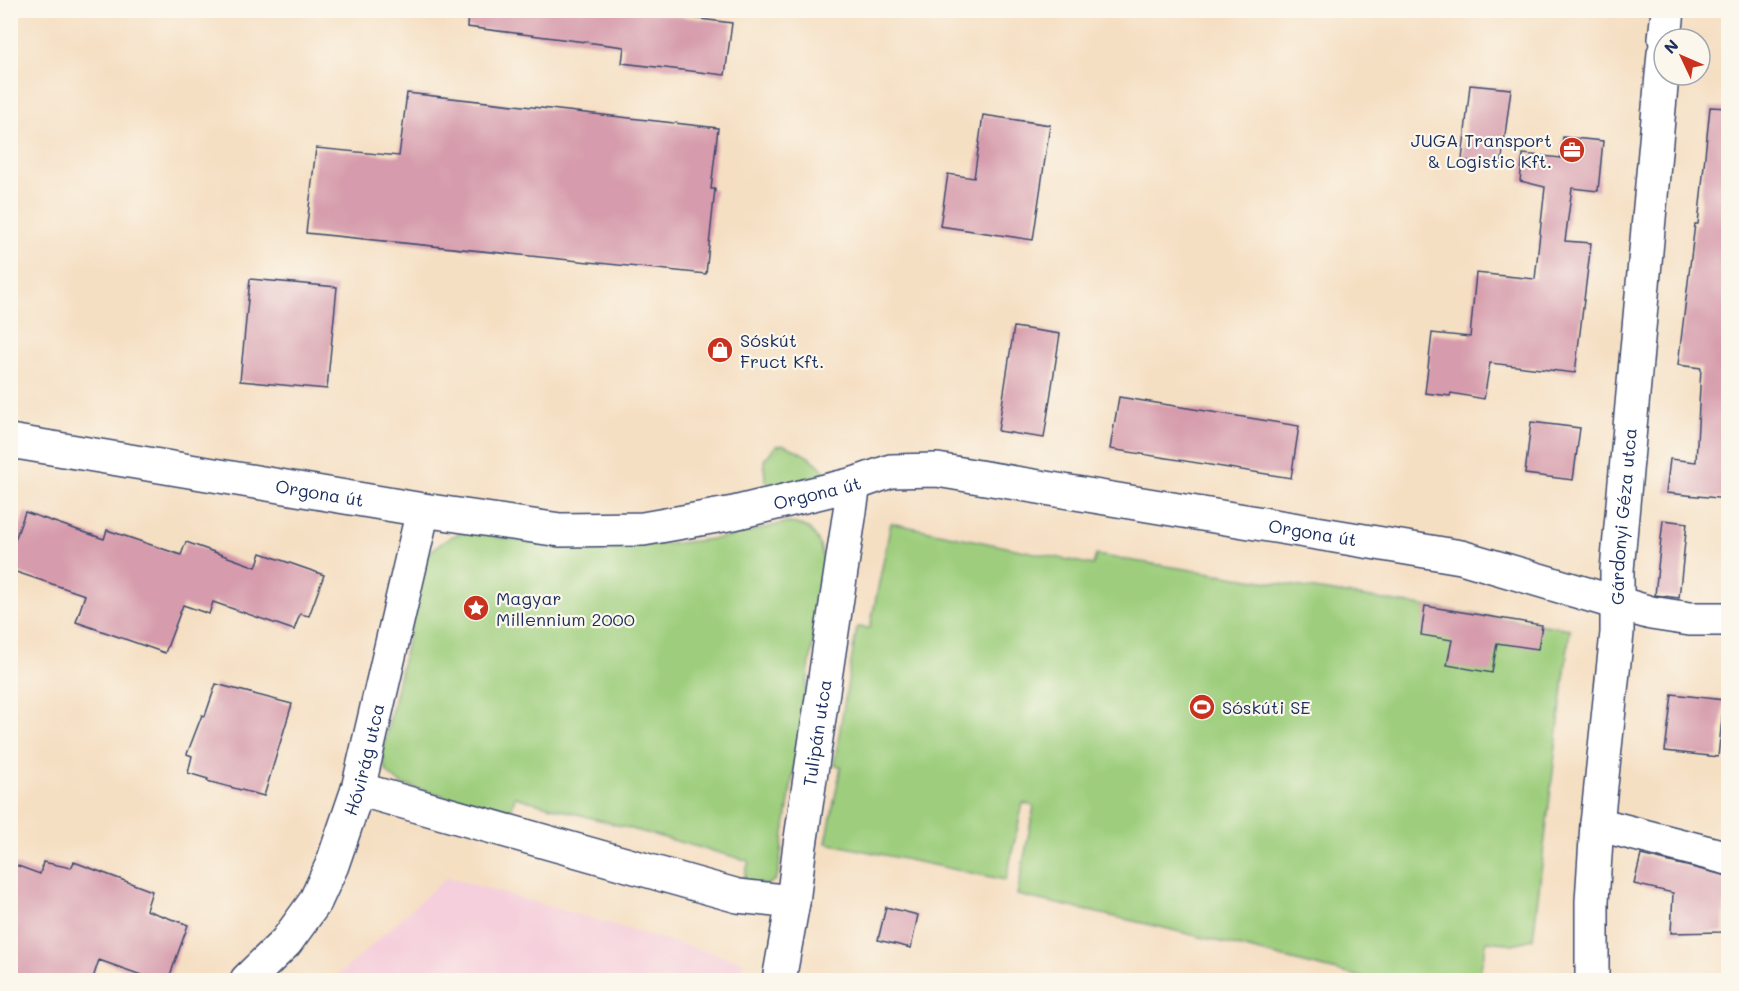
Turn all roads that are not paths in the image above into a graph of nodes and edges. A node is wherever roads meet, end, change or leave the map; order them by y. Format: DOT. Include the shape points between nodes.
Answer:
graph roads {
  1 [pos="1668,10"];
  2 [pos="1666,27"];
  3 [pos="1661,87"];
  4 [pos="10,441"];
  5 [pos="854,484"];
  6 [pos="423,510"];
  7 [pos="1617,603"];
  8 [pos="1728,619"];
  9 [pos="358,789"];
  10 [pos="1597,824"];
  11 [pos="1728,858"];
  12 [pos="793,902"];
  13 [pos="247,981"];
  14 [pos="779,981"];
  15 [pos="1592,981"];
  1 -- 2 [label="street"];
  3 -- 7 [label="street, Gárdonyi Géza utca"];
  4 -- 6 [label="street, Orgona út"];
  5 -- 6 [label="street, Orgona út" via="734,513 643,529 560,530"];
  5 -- 7 [label="street, Orgona út" via="891,471 937,470 1461,557"];
  5 -- 12 [label="street, Tulipán utca"];
  6 -- 9 [label="street, Hóvirág utca"];
  7 -- 8 [label="street, Orgona út" via="1690,619"];
  7 -- 10 [label="street, Gárdonyi Géza utca"];
  9 -- 12 [label="street" via="738,896"];
  9 -- 13 [label="street, Hóvirág utca" via="315,902 286,942"];
  10 -- 11 [label="street"];
  10 -- 15 [label="street, Gárdonyi Géza utca"];
  12 -- 14 [label="street, Tulipán utca"];
}
